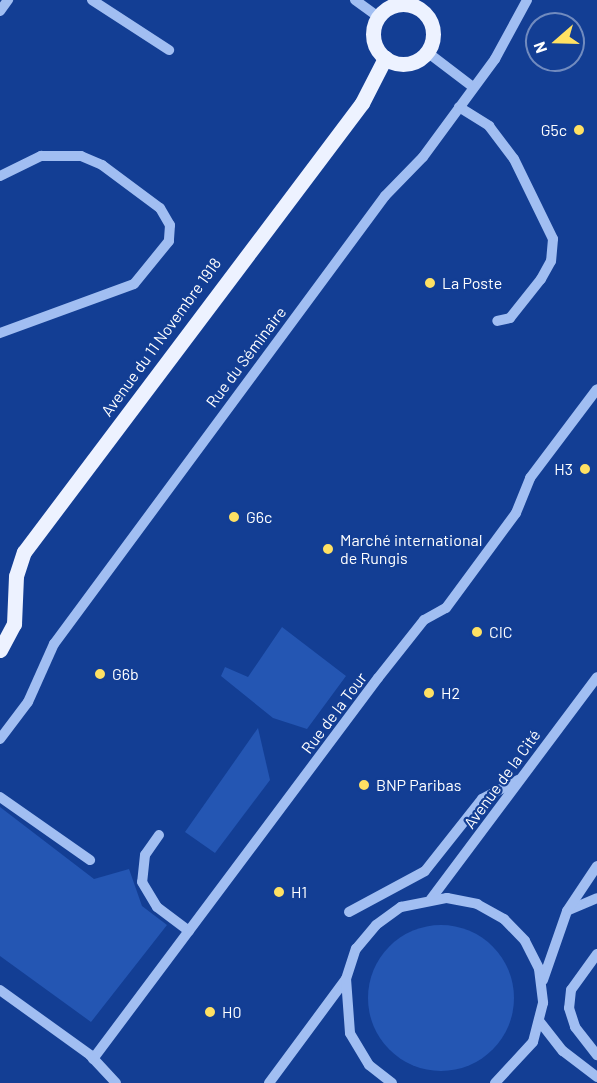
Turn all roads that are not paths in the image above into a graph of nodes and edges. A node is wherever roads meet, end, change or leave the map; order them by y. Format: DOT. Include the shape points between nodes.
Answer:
graph roads {
  1 [pos="8,0"];
  2 [pos="92,0"];
  3 [pos="355,0"];
  4 [pos="527,0"];
  5 [pos="415,3"];
  6 [pos="0,11"];
  7 [pos="378,17"];
  8 [pos="169,50"];
  9 [pos="427,52"];
  10 [pos="385,58"];
  11 [pos="473,87"];
  12 [pos="459,107"];
  13 [pos="0,176"];
  14 [pos="497,321"];
  15 [pos="0,333"];
  16 [pos="597,389"];
  17 [pos="0,650"];
  18 [pos="597,677"];
  19 [pos="0,739"];
  20 [pos="521,778"];
  21 [pos="0,797"];
  22 [pos="159,835"];
  23 [pos="90,860"];
  24 [pos="597,866"];
  25 [pos="597,898"];
  26 [pos="431,899"];
  27 [pos="567,911"];
  28 [pos="349,912"];
  29 [pos="189,931"];
  30 [pos="597,954"];
  31 [pos="346,979"];
  32 [pos="542,984"];
  33 [pos="0,990"];
  34 [pos="540,1022"];
  35 [pos="597,1055"];
  36 [pos="93,1059"];
  37 [pos="597,1077"];
  38 [pos="116,1083"];
  39 [pos="269,1083"];
  40 [pos="392,1083"];
  41 [pos="495,1083"];
  1 -- 6 [label="street"];
  2 -- 8 [label="street"];
  3 -- 7 [label="street"];
  4 -- 11 [label="street, Rue du Séminaire"];
  5 -- 7 [label="main road" via="394,5"];
  5 -- 9 [label="main road" via="432,26"];
  7 -- 10 [label="main road" via="375,43"];
  9 -- 10 [label="main road" via="403,64"];
  9 -- 11 [label="street"];
  10 -- 17 [label="main road, Avenue du 11 Novembre 1918" via="362,103 24,552 15,584 14,624"];
  11 -- 12 [label="street, Rue du Séminaire"];
  12 -- 14 [label="street" via="489,126 514,159 553,239 551,261 541,279 510,318"];
  12 -- 19 [label="street, Rue du Séminaire" via="385,196 132,536 54,644 28,702"];
  13 -- 15 [label="street" via="41,156 81,156 102,165 160,208 170,225 169,241 134,284"];
  16 -- 29 [label="street, Rue de la Tour" via="530,477 516,513 446,608 424,620"];
  18 -- 20 [label="street, Avenue de la Cité"];
  20 -- 26 [label="street, Avenue de la Cité"];
  20 -- 28 [label="street" via="482,799 425,871"];
  21 -- 23 [label="street"];
  22 -- 29 [label="street" via="145,855 142,882 157,908"];
  24 -- 27 [label="street"];
  25 -- 27 [label="street"];
  26 -- 31 [label="street" via="401,907 375,925 356,949"];
  26 -- 32 [label="street" via="477,904 504,919 525,941"];
  27 -- 32 [label="street"];
  29 -- 36 [label="street, Rue de la Tour"];
  30 -- 35 [label="street" via="571,990 569,1008 575,1027"];
  31 -- 39 [label="street"];
  31 -- 40 [label="street" via="350,1033 369,1065"];
  32 -- 34 [label="street"];
  33 -- 36 [label="street"];
  34 -- 37 [label="street" via="563,1051"];
  34 -- 41 [label="street" via="522,1060"];
  36 -- 38 [label="street"];
}
